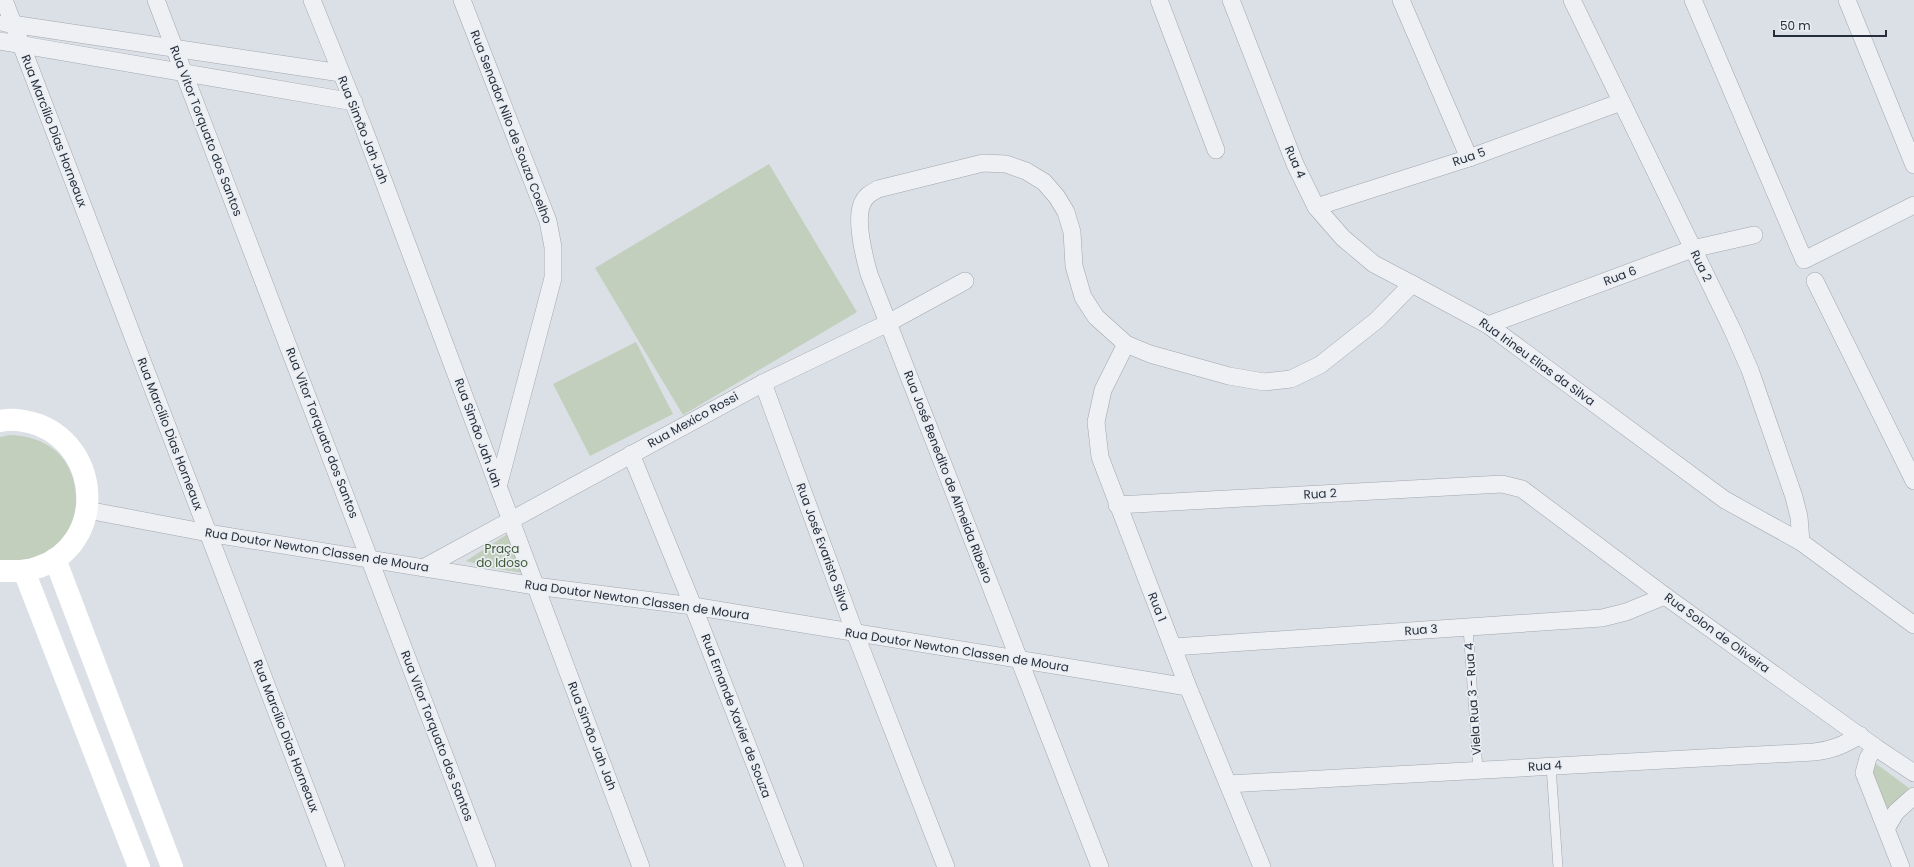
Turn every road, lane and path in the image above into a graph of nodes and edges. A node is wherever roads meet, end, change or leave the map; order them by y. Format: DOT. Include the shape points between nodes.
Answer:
graph roads {
  1 [pos="4,0"];
  2 [pos="156,0"];
  3 [pos="312,0"];
  4 [pos="462,0"];
  5 [pos="1160,0"];
  6 [pos="1231,0"];
  7 [pos="1401,0"];
  8 [pos="1572,0"];
  9 [pos="1693,0"];
  10 [pos="1847,0"];
  11 [pos="7,23"];
  12 [pos="0,41"];
  13 [pos="21,44"];
  14 [pos="174,49"];
  15 [pos="341,73"];
  16 [pos="186,74"];
  17 [pos="354,102"];
  18 [pos="1621,102"];
  19 [pos="1216,150"];
  20 [pos="1469,158"];
  21 [pos="1914,165"];
  22 [pos="1914,205"];
  23 [pos="1316,207"];
  24 [pos="1754,235"];
  25 [pos="1692,248"];
  26 [pos="965,281"];
  27 [pos="1815,281"];
  28 [pos="1412,284"];
  29 [pos="888,323"];
  30 [pos="1488,325"];
  31 [pos="1126,344"];
  32 [pos="763,382"];
  33 [pos="1,417"];
  34 [pos="632,454"];
  35 [pos="1914,481"];
  36 [pos="498,487"];
  37 [pos="1522,489"];
  38 [pos="1117,505"];
  39 [pos="87,510"];
  40 [pos="510,519"];
  41 [pos="208,533"];
  42 [pos="1801,542"];
  43 [pos="369,558"];
  44 [pos="55,560"];
  45 [pos="425,567"];
  46 [pos="0,571"];
  47 [pos="24,571"];
  48 [pos="535,586"];
  49 [pos="1665,596"];
  50 [pos="693,606"];
  51 [pos="1914,625"];
  52 [pos="1468,627"];
  53 [pos="855,633"];
  54 [pos="1173,647"];
  55 [pos="1019,661"];
  56 [pos="1188,687"];
  57 [pos="1860,736"];
  58 [pos="1875,747"];
  59 [pos="1551,766"];
  60 [pos="1478,770"];
  61 [pos="1914,773"];
  62 [pos="1228,784"];
  63 [pos="1914,796"];
  64 [pos="1886,827"];
  65 [pos="139,867"];
  66 [pos="172,867"];
  67 [pos="336,867"];
  68 [pos="487,867"];
  69 [pos="641,867"];
  70 [pos="795,867"];
  71 [pos="946,867"];
  72 [pos="1100,867"];
  73 [pos="1262,867"];
  74 [pos="1558,867"];
  75 [pos="1901,867"];
  1 -- 11 [label="street, Rua Marcílio Dias Horneaux"];
  2 -- 14 [label="street, Rua Vitor Torquato dos Santos"];
  3 -- 15 [label="street, Rua Simão Jah Jah"];
  4 -- 36 [label="street, Rua Senador Nilo de Souza Coelho" via="548,221 553,247 553,278"];
  5 -- 19 [label="street"];
  6 -- 23 [label="street, Rua 4" via="1295,164"];
  7 -- 20 [label="street"];
  8 -- 18 [label="street, Rua 2"];
  9 -- 22 [label="street" via="1804,260"];
  10 -- 21 [label="street"];
  11 -- 13 [label="street, Rua Marcílio Dias Horneaux"];
  11 -- 14 [label="street"];
  12 -- 13 [label="street"];
  13 -- 16 [label="street"];
  13 -- 41 [label="street, Rua Marcílio Dias Horneaux"];
  14 -- 15 [label="street"];
  14 -- 16 [label="street, Rua Vitor Torquato dos Santos"];
  15 -- 17 [label="street, Rua Simão Jah Jah"];
  16 -- 17 [label="street"];
  16 -- 43 [label="street, Rua Vitor Torquato dos Santos"];
  17 -- 36 [label="street, Rua Simão Jah Jah"];
  18 -- 20 [label="street, Rua 5"];
  18 -- 25 [label="street, Rua 2"];
  20 -- 23 [label="street, Rua 5"];
  23 -- 28 [label="street, Rua 4" via="1343,238 1374,264"];
  24 -- 25 [label="street, Rua 6"];
  25 -- 30 [label="street, Rua 6"];
  25 -- 42 [label="street, Rua 2" via="1750,370 1794,497"];
  26 -- 29 [label="street, Rua Mexico Rossi"];
  27 -- 35 [label="street"];
  28 -- 30 [label="street, Rua Irineu Elias da Silva"];
  28 -- 31 [label="street" via="1371,324 1320,365 1291,379 1264,382 1229,376 1150,354"];
  29 -- 31 [label="street, Rua José Benedito de Almeida Ribeiro" via="864,257 859,214 862,202 878,189 982,163 1006,164 1026,171 1044,182 1057,197 1066,212 1072,232 1074,266 1083,297 1096,318"];
  29 -- 32 [label="street, Rua Mexico Rossi"];
  29 -- 55 [label="street, Rua José Benedito de Almeida Ribeiro"];
  30 -- 42 [label="street, Rua Irineu Elias da Silva" via="1725,500"];
  31 -- 38 [label="street, Rua 1" via="1103,390 1096,422 1100,457"];
  32 -- 34 [label="street, Rua Mexico Rossi"];
  32 -- 53 [label="street, Rua José Evaristo Silva"];
  33 -- 39 [label="main road" via="27,421 49,429 68,444 81,464 88,486"];
  34 -- 40 [label="street, Rua Mexico Rossi"];
  34 -- 50 [label="street, Rua Ernande Xavier de Souza"];
  36 -- 40 [label="street, Rua Simão Jah Jah"];
  37 -- 38 [label="street, Rua 2" via="1502,484"];
  37 -- 49 [label="street, Rua Solon de Oliveira"];
  38 -- 54 [label="street, Rua 1"];
  39 -- 41 [label="street, Rua Doutor Newton Classen de Moura"];
  39 -- 44 [label="main road" via="81,529 70,546"];
  40 -- 45 [label="street, Rua Mexico Rossi"];
  40 -- 48 [label="street, Rua Simão Jah Jah"];
  41 -- 43 [label="street, Rua Doutor Newton Classen de Moura"];
  41 -- 67 [label="street, Rua Marcílio Dias Horneaux"];
  42 -- 51 [label="street, Rua Irineu Elias da Silva"];
  43 -- 45 [label="street, Rua Doutor Newton Classen de Moura"];
  43 -- 68 [label="street, Rua Vitor Torquato dos Santos"];
  44 -- 47 [label="main road"];
  44 -- 66 [label="main road"];
  45 -- 48 [label="street, Rua Doutor Newton Classen de Moura"];
  46 -- 47 [label="main road"];
  47 -- 65 [label="main road"];
  48 -- 50 [label="street, Rua Doutor Newton Classen de Moura"];
  48 -- 69 [label="street, Rua Simão Jah Jah"];
  49 -- 52 [label="street, Rua 3" via="1626,612 1602,618"];
  49 -- 57 [label="street, Rua Solon de Oliveira"];
  50 -- 53 [label="street, Rua Doutor Newton Classen de Moura"];
  50 -- 70 [label="street, Rua Ernande Xavier de Souza"];
  52 -- 54 [label="street, Rua 3"];
  52 -- 60 [label="lane, Viela Rua 3 - Rua 4"];
  53 -- 55 [label="street, Rua Doutor Newton Classen de Moura"];
  53 -- 71 [label="street, Rua José Evaristo Silva"];
  54 -- 56 [label="street, Rua 1"];
  55 -- 56 [label="street, Rua Doutor Newton Classen de Moura"];
  55 -- 72 [label="street, Rua José Benedito de Almeida Ribeiro"];
  56 -- 62 [label="street, Rua 1"];
  57 -- 58 [label="street, Rua Solon de Oliveira"];
  57 -- 59 [label="street, Rua 4" via="1831,750 1814,752"];
  58 -- 61 [label="street, Rua Solon de Oliveira"];
  58 -- 64 [label="street" via="1868,758 1864,773"];
  59 -- 60 [label="street, Rua 4"];
  59 -- 74 [label="lane"];
  60 -- 62 [label="street, Rua 4"];
  62 -- 73 [label="street, Rua 1"];
  63 -- 64 [label="street" via="1896,812"];
  64 -- 75 [label="street"];
}
